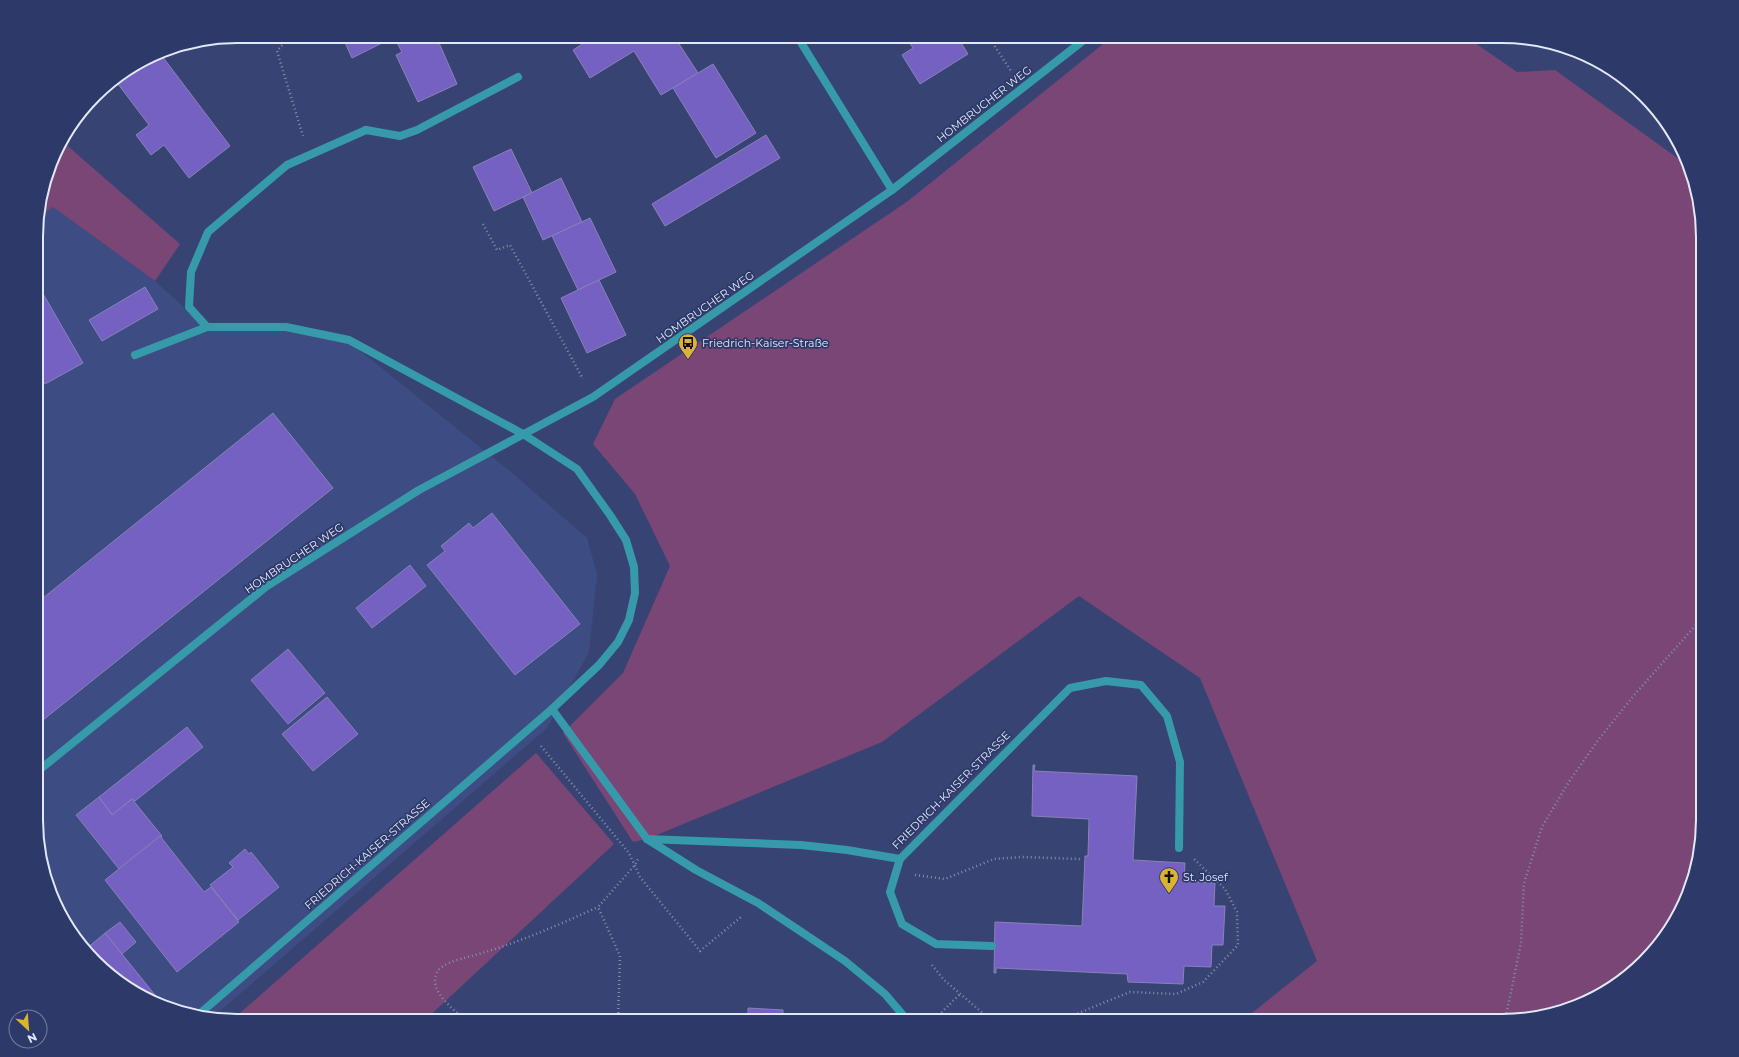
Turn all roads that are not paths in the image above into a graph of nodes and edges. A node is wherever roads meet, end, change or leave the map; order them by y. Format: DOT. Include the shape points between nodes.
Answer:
graph roads {
  1 [pos="801,43"];
  2 [pos="1080,43"];
  3 [pos="518,77"];
  4 [pos="892,190"];
  5 [pos="207,327"];
  6 [pos="135,355"];
  7 [pos="523,434"];
  8 [pos="552,709"];
  9 [pos="43,766"];
  10 [pos="647,839"];
  11 [pos="1180,848"];
  12 [pos="900,859"];
  13 [pos="992,946"];
  14 [pos="203,1011"];
  15 [pos="902,1014"];
  1 -- 4 [label="street"];
  2 -- 4 [label="street, HOMBRUCHER WEG"];
  3 -- 5 [label="street" via="417,130 400,136 366,130 287,165 208,232 191,272 189,307"];
  4 -- 7 [label="street, HOMBRUCHER WEG" via="593,397"];
  5 -- 6 [label="street"];
  5 -- 7 [label="street" via="286,327 349,340"];
  7 -- 8 [label="street, FRIEDRICH-KAISER-STRASSE" via="576,469 626,540 634,567 635,593 629,620 618,642 599,665"];
  7 -- 9 [label="street, HOMBRUCHER WEG" via="419,490 267,586"];
  8 -- 10 [label="street"];
  8 -- 14 [label="street, FRIEDRICH-KAISER-STRASSE"];
  10 -- 12 [label="street, FRIEDRICH-KAISER-STRASSE" via="795,844"];
  10 -- 15 [label="street" via="696,870 758,903 845,961 885,994"];
  11 -- 12 [label="street, FRIEDRICH-KAISER-STRASSE" via="1180,762 1167,716 1141,685 1106,681 1070,688"];
  12 -- 13 [label="street" via="890,892 902,924 936,944"];
}
